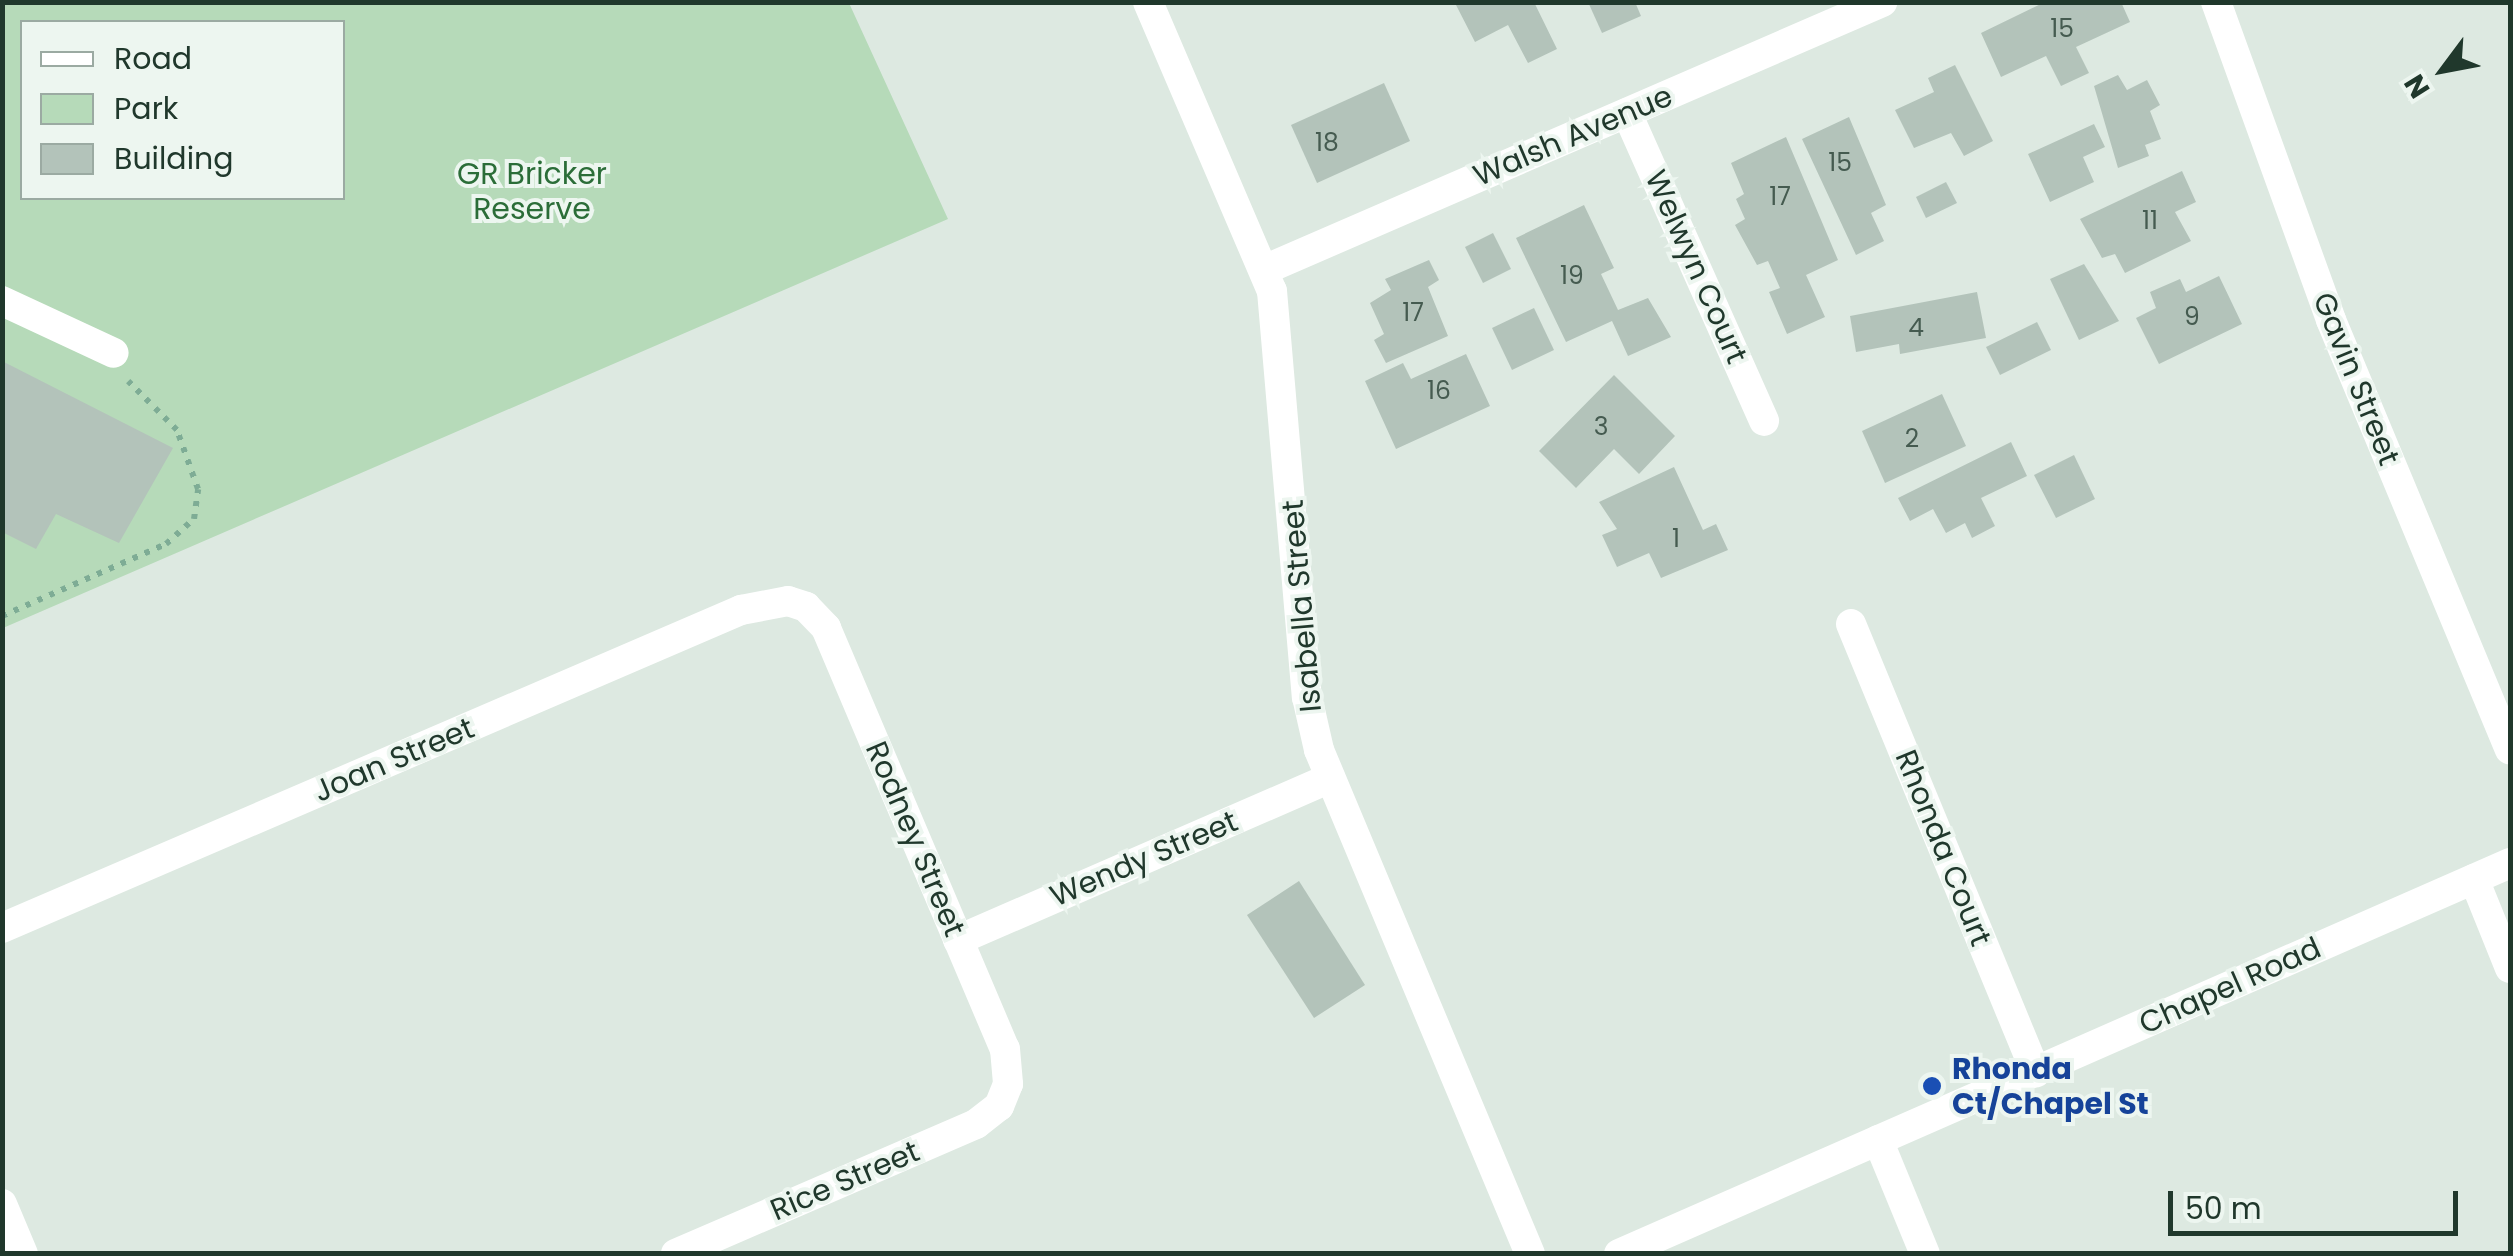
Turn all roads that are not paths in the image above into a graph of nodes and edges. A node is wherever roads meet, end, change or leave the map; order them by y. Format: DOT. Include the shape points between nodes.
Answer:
graph roads {
  1 [pos="1148,2"];
  2 [pos="1882,2"];
  3 [pos="2216,2"];
  4 [pos="1627,113"];
  5 [pos="1264,270"];
  6 [pos="2,301"];
  7 [pos="114,352"];
  8 [pos="1764,421"];
  9 [pos="788,601"];
  10 [pos="1850,624"];
  11 [pos="2510,749"];
  12 [pos="1330,778"];
  13 [pos="2510,863"];
  14 [pos="2474,879"];
  15 [pos="2,928"];
  16 [pos="958,940"];
  17 [pos="2510,968"];
  18 [pos="2036,1072"];
  19 [pos="1005,1096"];
  20 [pos="1878,1140"];
  21 [pos="2,1204"];
  22 [pos="24,1254"];
  23 [pos="676,1254"];
  24 [pos="1530,1254"];
  25 [pos="1619,1254"];
  26 [pos="1925,1254"];
  1 -- 5 [label="street, Isabella Street"];
  2 -- 4 [label="street, Walsh Avenue"];
  3 -- 11 [label="street, Gavin Street" via="2331,320"];
  4 -- 5 [label="street, Walsh Avenue"];
  4 -- 8 [label="street, Welwyn Court"];
  5 -- 12 [label="street, Isabella Street" via="1280,334 1306,696"];
  6 -- 7 [label="street"];
  9 -- 15 [label="street, Joan Street" via="741,610"];
  9 -- 16 [label="street, Rodney Street" via="806,607 826,628"];
  10 -- 18 [label="street, Rhonda Court"];
  12 -- 16 [label="street, Wendy Street"];
  12 -- 24 [label="street, Isabella Street"];
  13 -- 14 [label="street, Chapel Road"];
  14 -- 17 [label="street"];
  14 -- 18 [label="street, Chapel Road"];
  16 -- 19 [label="street, Rodney Street" via="1005,1049"];
  18 -- 20 [label="street, Chapel Road"];
  19 -- 23 [label="street, Rice Street" via="976,1124"];
  20 -- 25 [label="street, Chapel Road"];
  20 -- 26 [label="street"];
  21 -- 22 [label="street"];
}
